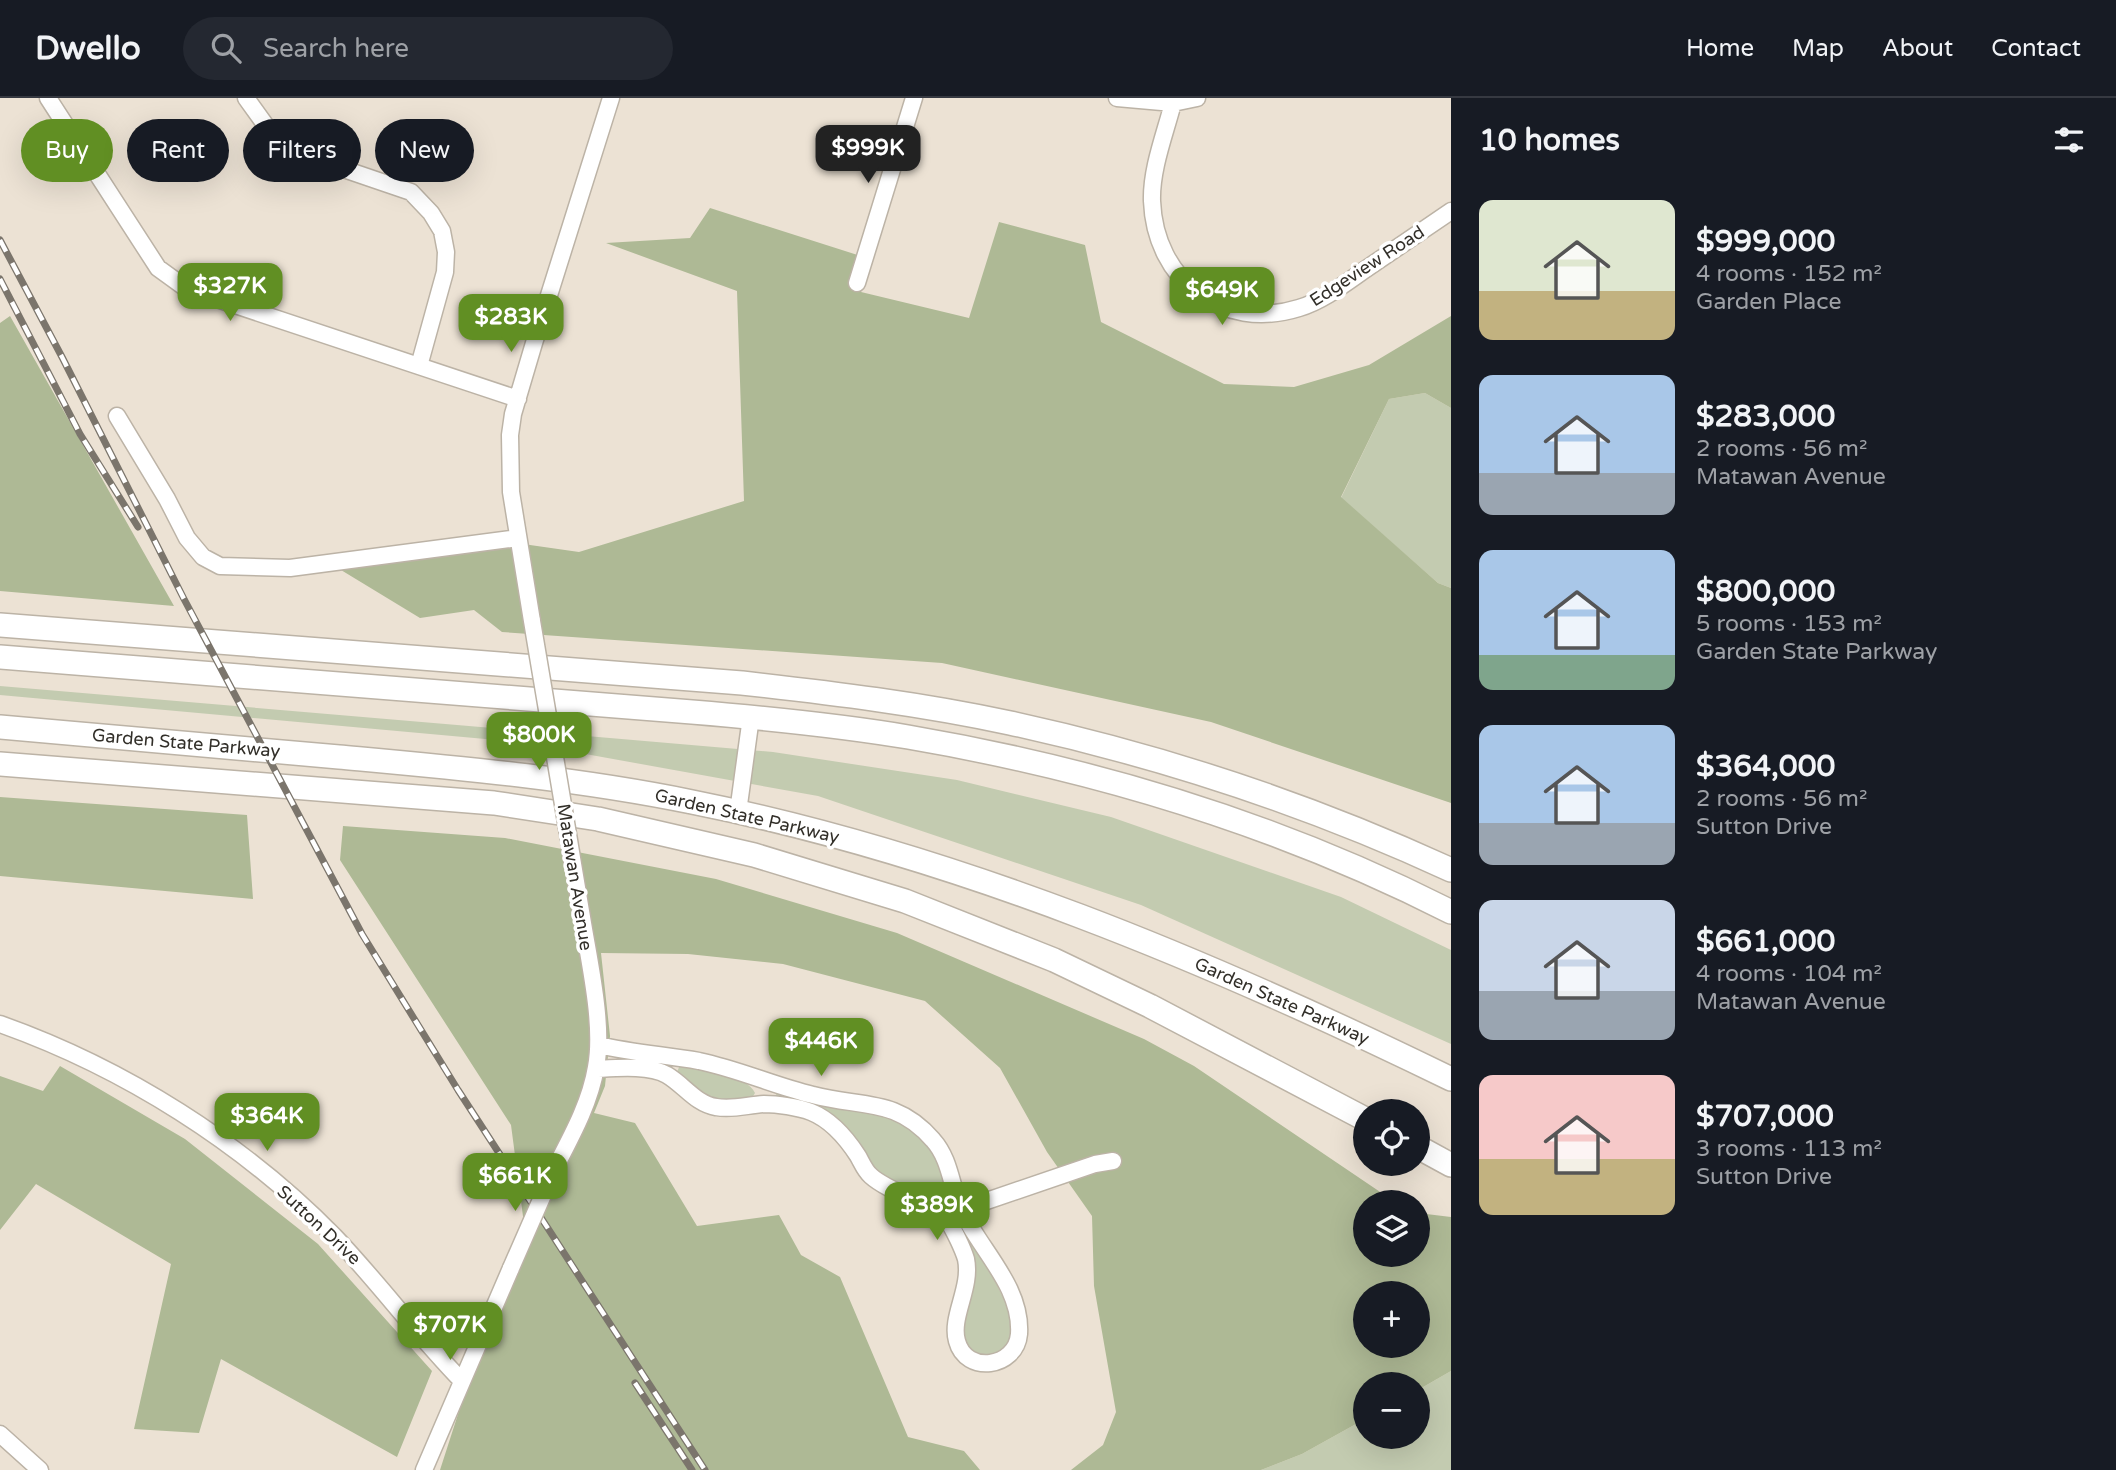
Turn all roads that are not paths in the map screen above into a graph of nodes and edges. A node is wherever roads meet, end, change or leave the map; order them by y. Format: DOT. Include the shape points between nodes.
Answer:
graph roads {
  1 [pos="246,98"];
  2 [pos="611,98"];
  3 [pos="914,98"];
  4 [pos="1117,98"];
  5 [pos="1197,98"];
  6 [pos="52,99"];
  7 [pos="1173,103"];
  8 [pos="1451,211"];
  9 [pos="857,284"];
  10 [pos="419,366"];
  11 [pos="517,399"];
  12 [pos="117,416"];
  13 [pos="518,538"];
  14 [pos="192,566"];
  15 [pos="220,566"];
  16 [pos="0,625"];
  17 [pos="0,657"];
  18 [pos="751,717"];
  19 [pos="0,727"];
  20 [pos="0,764"];
  21 [pos="738,812"];
  22 [pos="1451,870"];
  23 [pos="1451,912"];
  24 [pos="0,1024"];
  25 [pos="599,1045"];
  26 [pos="667,1056"];
  27 [pos="596,1069"];
  28 [pos="664,1073"];
  29 [pos="1451,1079"];
  30 [pos="766,1082"];
  31 [pos="765,1104"];
  32 [pos="1353,1113"];
  33 [pos="1430,1154"];
  34 [pos="1113,1161"];
  35 [pos="1451,1165"];
  36 [pos="961,1210"];
  37 [pos="947,1220"];
  38 [pos="462,1381"];
  39 [pos="0,1434"];
  40 [pos="40,1470"];
  41 [pos="424,1470"];
  1 -- 10 [label="street" via="282,148 411,192 431,213 442,231 445,272"];
  2 -- 11 [label="street, Matawan Avenue"];
  3 -- 9 [label="street"];
  4 -- 7 [label="street"];
  5 -- 7 [label="street"];
  6 -- 10 [label="street" via="158,268 187,289"];
  7 -- 8 [label="street, Edgeview Road" via="1153,184 1158,238 1185,283 1229,310 1265,315 1301,308"];
  10 -- 11 [label="street"];
  11 -- 13 [label="street, Matawan Avenue" via="509,461"];
  12 -- 15 [label="street" via="187,538 203,557"];
  13 -- 15 [label="street" via="290,568"];
  13 -- 25 [label="street, Matawan Avenue, bridge"];
  14 -- 15 [label="street"];
  16 -- 22 [label="highway" via="729,682 956,712 1112,747 1213,777 1364,832"];
  17 -- 18 [label="highway"];
  18 -- 21 [label="street"];
  18 -- 23 [label="highway" via="909,737 1124,786 1294,843"];
  19 -- 21 [label="highway, Garden State Parkway" via="541,776"];
  20 -- 32 [label="highway, Garden State Parkway" via="494,803 598,819 754,855 905,901 1042,955"];
  21 -- 29 [label="highway, Garden State Parkway" via="900,855 1071,914 1268,994"];
  24 -- 38 [label="street, Sutton Drive" via="123,1080 259,1170 361,1265"];
  25 -- 26 [label="street"];
  25 -- 27 [label="street, Matawan Avenue"];
  26 -- 28 [label="street"];
  26 -- 30 [label="street"];
  27 -- 28 [label="street"];
  27 -- 38 [label="street, Matawan Avenue, bridge" via="580,1118"];
  28 -- 31 [label="street" via="712,1107"];
  30 -- 31 [label="street"];
  30 -- 36 [label="street" via="827,1098 870,1103 911,1120 942,1151"];
  31 -- 37 [label="street" via="813,1113 841,1134 874,1179"];
  33 -- 35 [label="highway"];
  34 -- 36 [label="street"];
  36 -- 37 [label="street"];
  36 -- 37 [label="street" via="1014,1301 1019,1337 1002,1361 980,1364 957,1345 956,1326 967,1282 965,1259"];
  38 -- 41 [label="street, Matawan Avenue"];
  39 -- 40 [label="street"];
}
